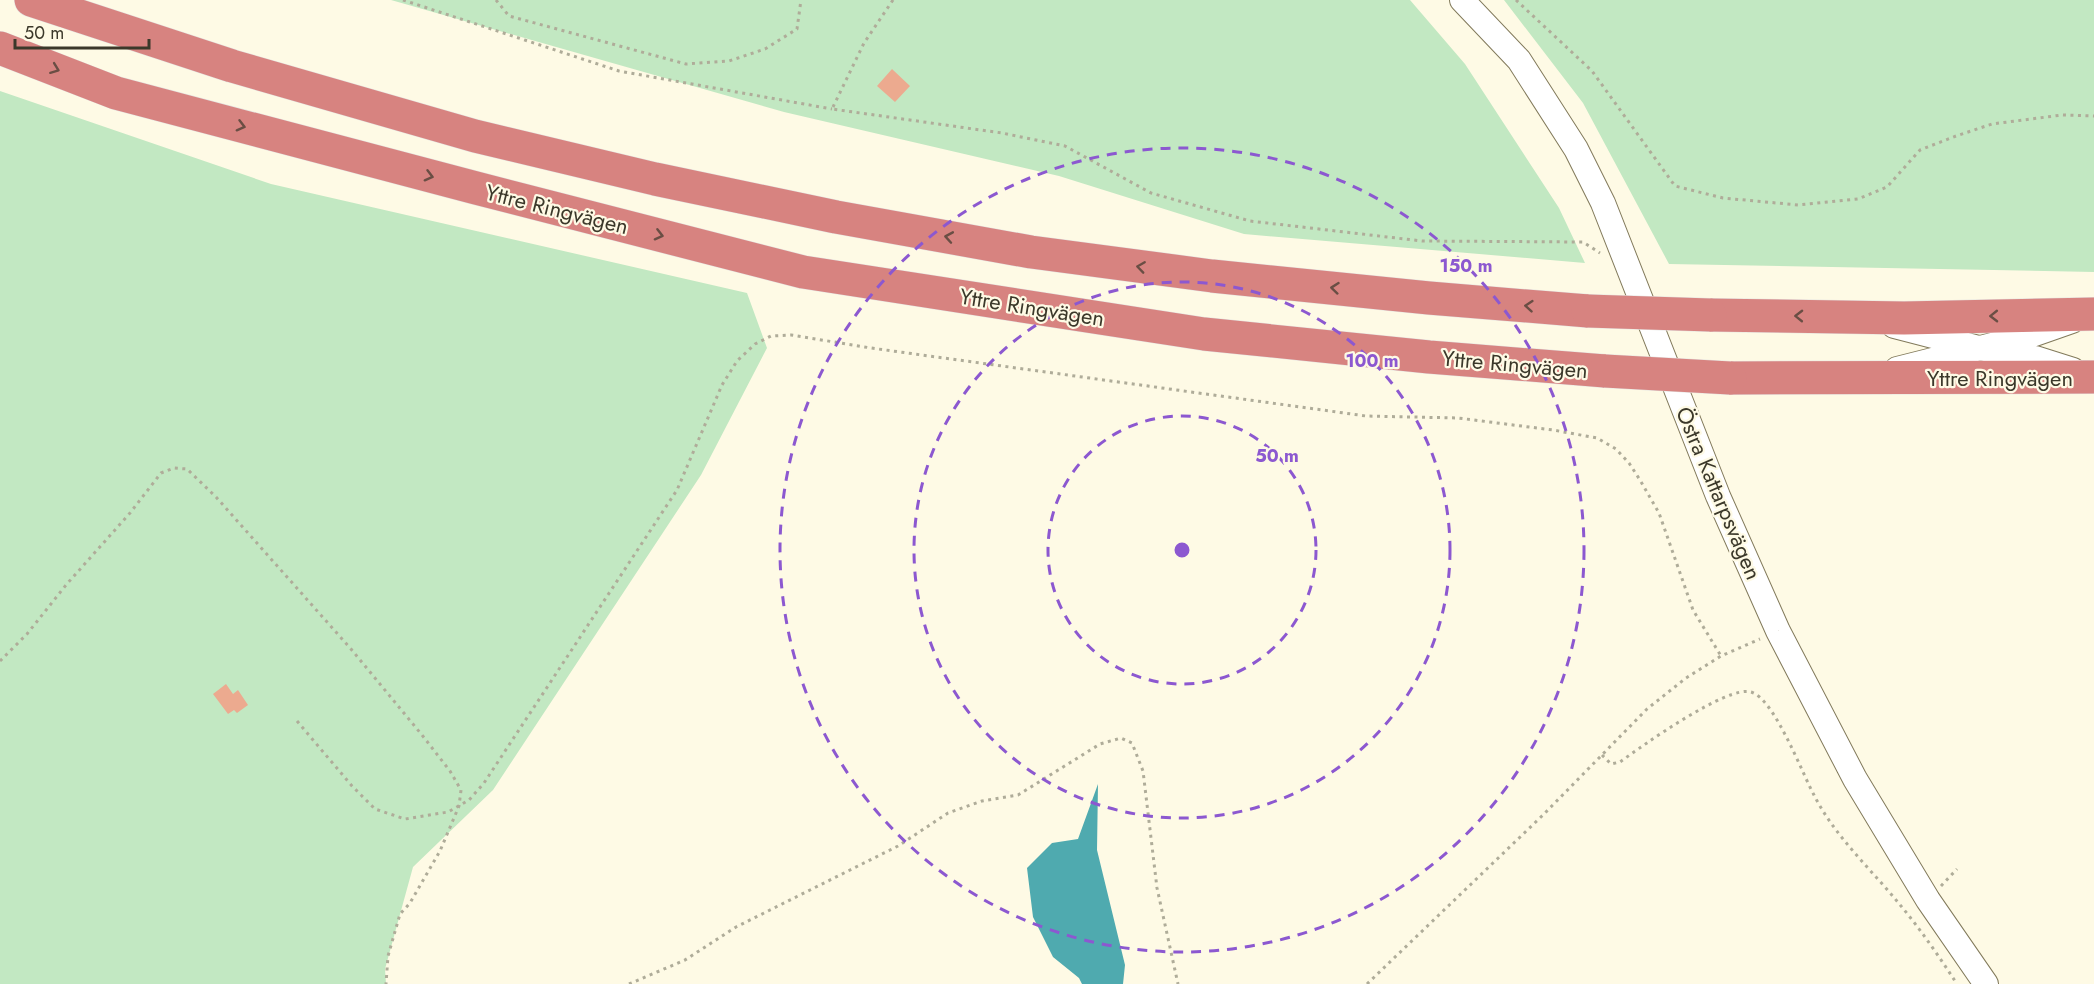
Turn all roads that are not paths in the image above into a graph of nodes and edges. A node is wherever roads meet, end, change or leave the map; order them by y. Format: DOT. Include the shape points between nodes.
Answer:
graph roads {
  1 [pos="31,0"];
  2 [pos="1462,0"];
  3 [pos="0,48"];
  4 [pos="2094,314"];
  5 [pos="1860,317"];
  6 [pos="1979,348"];
  7 [pos="2094,376"];
  8 [pos="1861,378"];
  9 [pos="1986,984"];
  5 -- 1 [label="highway, one-way, bridge" via="1588,311 1212,276 1031,252 836,217 476,136 232,66"];
  2 -- 9 [label="street, Östra Kattarpsvägen" via="1519,60 1576,149 1603,203 1718,496 1778,631 1855,779 1928,900"];
  3 -- 8 [label="highway, Yttre Ringvägen, one-way, bridge" via="116,93 803,272 1204,334 1429,357 1730,378"];
  4 -- 5 [label="highway, one-way"];
  4 -- 6 [label="street"];
  5 -- 6 [label="street"];
  6 -- 7 [label="street" via="2035,358"];
  6 -- 8 [label="street"];
  7 -- 8 [label="highway, Yttre Ringvägen"];
}
